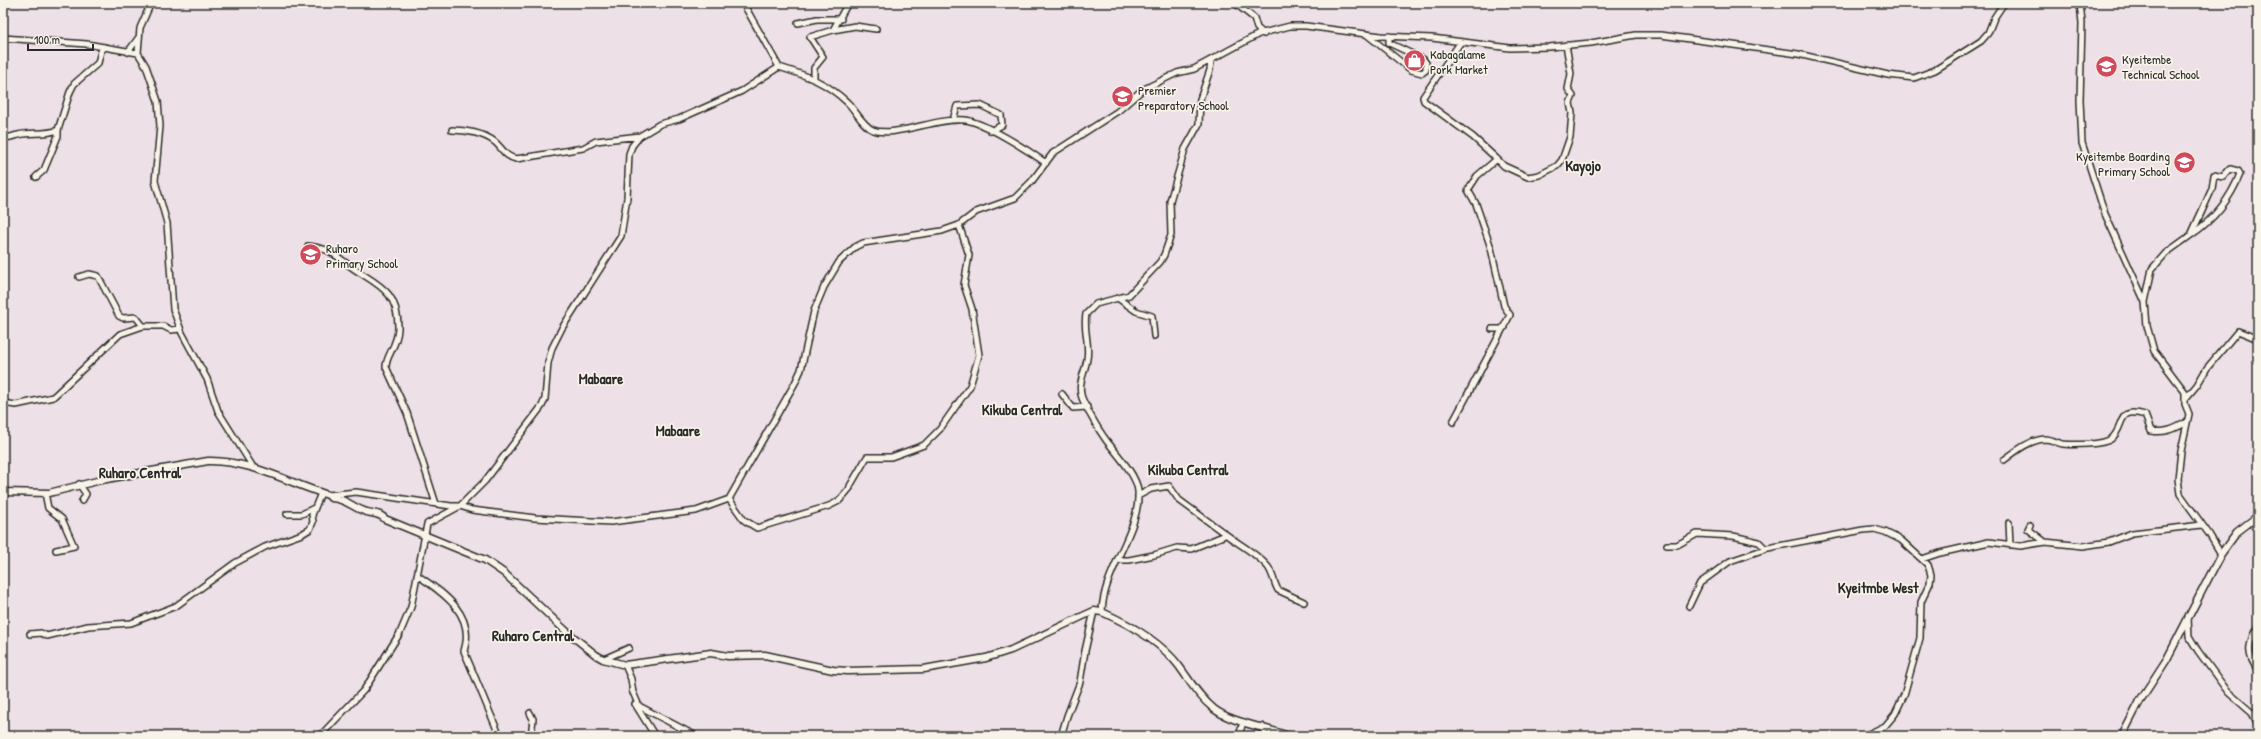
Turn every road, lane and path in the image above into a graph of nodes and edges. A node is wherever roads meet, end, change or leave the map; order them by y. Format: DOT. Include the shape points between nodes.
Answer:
graph roads {
  1 [pos="151,3"];
  2 [pos="743,3"];
  3 [pos="848,3"];
  4 [pos="1235,3"];
  5 [pos="2004,3"];
  6 [pos="2080,3"];
  7 [pos="841,19"];
  8 [pos="798,23"];
  9 [pos="876,29"];
  10 [pos="833,30"];
  11 [pos="1264,34"];
  12 [pos="1366,34"];
  13 [pos="1389,36"];
  14 [pos="139,37"];
  15 [pos="3,38"];
  16 [pos="1460,43"];
  17 [pos="1566,45"];
  18 [pos="104,47"];
  19 [pos="128,52"];
  20 [pos="138,53"];
  21 [pos="1210,61"];
  22 [pos="779,68"];
  23 [pos="814,78"];
  24 [pos="953,120"];
  25 [pos="58,130"];
  26 [pos="452,130"];
  27 [pos="991,131"];
  28 [pos="640,136"];
  29 [pos="3,137"];
  30 [pos="1497,159"];
  31 [pos="1046,163"];
  32 [pos="36,177"];
  33 [pos="959,225"];
  34 [pos="2191,235"];
  35 [pos="308,246"];
  36 [pos="79,277"];
  37 [pos="1119,299"];
  38 [pos="2146,302"];
  39 [pos="143,326"];
  40 [pos="1506,326"];
  41 [pos="180,328"];
  42 [pos="1492,329"];
  43 [pos="1154,336"];
  44 [pos="2258,339"];
  45 [pos="1062,394"];
  46 [pos="2186,398"];
  47 [pos="3,403"];
  48 [pos="1087,407"];
  49 [pos="1453,422"];
  50 [pos="2185,423"];
  51 [pos="2004,460"];
  52 [pos="253,467"];
  53 [pos="79,484"];
  54 [pos="3,492"];
  55 [pos="45,493"];
  56 [pos="321,493"];
  57 [pos="328,495"];
  58 [pos="1138,496"];
  59 [pos="729,499"];
  60 [pos="82,501"];
  61 [pos="436,504"];
  62 [pos="460,506"];
  63 [pos="314,508"];
  64 [pos="287,514"];
  65 [pos="2257,519"];
  66 [pos="2009,523"];
  67 [pos="2030,525"];
  68 [pos="2202,525"];
  69 [pos="1224,533"];
  70 [pos="427,534"];
  71 [pos="2045,542"];
  72 [pos="2010,544"];
  73 [pos="1667,545"];
  74 [pos="1766,548"];
  75 [pos="56,550"];
  76 [pos="2221,554"];
  77 [pos="1930,556"];
  78 [pos="1922,559"];
  79 [pos="1117,560"];
  80 [pos="1928,565"];
  81 [pos="417,575"];
  82 [pos="1304,602"];
  83 [pos="1689,606"];
  84 [pos="1094,611"];
  85 [pos="1102,612"];
  86 [pos="2188,619"];
  87 [pos="2258,626"];
  88 [pos="30,634"];
  89 [pos="629,648"];
  90 [pos="603,659"];
  91 [pos="625,665"];
  92 [pos="2258,670"];
  93 [pos="632,690"];
  94 [pos="530,713"];
  95 [pos="1243,722"];
  96 [pos="2258,722"];
  97 [pos="1262,726"];
  98 [pos="498,732"];
  99 [pos="320,736"];
  100 [pos="531,736"];
  101 [pos="655,736"];
  102 [pos="696,736"];
  103 [pos="1061,736"];
  104 [pos="1239,736"];
  105 [pos="1265,736"];
  106 [pos="1288,736"];
  107 [pos="1864,736"];
  108 [pos="2122,736"];
  1 -- 14 [label="street" via="140,28"];
  2 -- 22 [label="street"];
  3 -- 7 [label="street"];
  4 -- 11 [label="street" via="1254,18 1257,28"];
  5 -- 17 [label="street" via="1981,41 1935,70 1914,78 1888,75 1798,54 1675,36 1636,35"];
  6 -- 38 [label="street" via="2082,143 2105,214"];
  7 -- 8 [label="street" via="818,19"];
  7 -- 10 [label="street"];
  9 -- 10 [label="street" via="855,26"];
  10 -- 23 [label="street" via="810,37 823,57 814,68"];
  11 -- 12 [label="street" via="1290,26 1306,26"];
  11 -- 21 [label="street" via="1249,38"];
  12 -- 13 [label="street"];
  12 -- 13 [label="street" via="1411,70 1426,70 1423,59 1389,43"];
  13 -- 16 [label="street" via="1432,38"];
  14 -- 19 [label="street"];
  14 -- 20 [label="street"];
  15 -- 18 [label="street"];
  16 -- 17 [label="street" via="1510,48"];
  16 -- 30 [label="street" via="1429,87 1423,97 1424,101 1473,137"];
  17 -- 30 [label="street" via="1570,74 1568,89 1573,96 1570,103 1570,137 1562,160 1557,166 1539,176 1528,177 1504,166"];
  18 -- 19 [label="street"];
  18 -- 25 [label="street" via="98,63 74,84"];
  19 -- 20 [label="street"];
  20 -- 41 [label="street" via="146,66 158,101 160,126 155,181 167,223 173,309"];
  21 -- 31 [label="street" via="1142,90 1118,111 1053,153"];
  21 -- 37 [label="street" via="1210,70 1200,99 1198,124 1185,149 1170,201 1171,235 1164,255 1132,292"];
  22 -- 23 [label="street"];
  22 -- 28 [label="street" via="742,91 679,119 660,124"];
  23 -- 24 [label="street" via="844,100 871,129 883,132"];
  24 -- 27 [label="street" via="966,120"];
  24 -- 27 [label="street" via="957,106 980,104 1002,115 1002,125"];
  25 -- 29 [label="street" via="51,133"];
  25 -- 32 [label="street" via="44,170"];
  26 -- 28 [label="street" via="487,137 507,156 516,159 583,148 596,141"];
  27 -- 31 [label="street" via="1016,143"];
  28 -- 62 [label="street" via="629,154 627,198 621,236 552,348 542,406 485,481"];
  30 -- 40 [label="street" via="1477,176 1468,190 1476,204 1491,248 1504,306 1510,315"];
  31 -- 33 [label="street" via="1015,198 976,212"];
  33 -- 59 [label="street" via="933,234 863,243 839,262 814,310 800,370 794,383"];
  33 -- 59 [label="street" via="969,255 964,286 972,309 979,355 970,386 940,429 924,445 911,450 891,457 867,456 850,488 839,501 829,506 757,528 744,520"];
  34 -- 34 [label="street" via="2226,204 2240,174 2238,171 2230,169 2223,176 2214,175 2212,188"];
  34 -- 38 [label="street" via="2166,253 2152,269"];
  35 -- 61 [label="street" via="326,249 339,256 375,281 388,294 396,311 398,329 394,348 386,361 386,366 406,413"];
  36 -- 39 [label="street" via="89,274 98,276 119,316 136,317"];
  37 -- 43 [label="street" via="1136,311 1152,316"];
  37 -- 48 [label="street" via="1096,304 1086,314 1084,322 1088,358 1080,389"];
  38 -- 46 [label="street" via="2147,326 2154,351 2182,386"];
  39 -- 41 [label="street" via="163,326 171,330"];
  39 -- 47 [label="street" via="120,334 53,397 16,405"];
  40 -- 42 [label="street" via="1501,330"];
  40 -- 49 [label="street"];
  41 -- 52 [label="street" via="206,379 218,411"];
  44 -- 46 [label="street" via="2238,331"];
  45 -- 48 [label="street" via="1073,408"];
  46 -- 50 [label="street" via="2185,404 2189,414"];
  48 -- 58 [label="street" via="1132,476 1138,489"];
  50 -- 51 [label="street" via="2172,431 2154,432 2150,431 2145,415 2131,413 2122,417 2115,434 2107,441 2063,444 2045,439 2025,445"];
  50 -- 68 [label="street" via="2178,479 2180,494"];
  52 -- 53 [label="street" via="208,461"];
  52 -- 56 [label="street" via="281,480"];
  53 -- 55 [label="street"];
  53 -- 60 [label="street" via="86,494"];
  54 -- 55 [label="street"];
  55 -- 75 [label="street" via="48,508 62,519 74,546"];
  56 -- 57 [label="street"];
  56 -- 63 [label="street"];
  57 -- 61 [label="street" via="356,492"];
  57 -- 70 [label="street"];
  58 -- 69 [label="street" via="1151,489 1169,486 1179,500"];
  58 -- 79 [label="street" via="1138,504"];
  59 -- 62 [label="street" via="696,511 611,522 505,515"];
  61 -- 62 [label="street"];
  62 -- 70 [label="street" via="430,521 427,524"];
  63 -- 64 [label="street" via="302,514"];
  63 -- 88 [label="street" via="313,522 307,531 248,555 176,606 131,623 88,626 47,636 41,633"];
  65 -- 76 [label="street" via="2238,532"];
  66 -- 72 [label="street"];
  67 -- 71 [label="street" via="2028,528"];
  68 -- 71 [label="street" via="2132,533 2109,542 2089,545"];
  68 -- 76 [label="street"];
  69 -- 79 [label="street" via="1223,536 1191,550 1177,548 1154,556"];
  69 -- 82 [label="street" via="1268,568 1278,590"];
  70 -- 81 [label="street"];
  70 -- 90 [label="street" via="495,566 566,631"];
  71 -- 72 [label="street" via="2021,546"];
  72 -- 77 [label="street" via="1989,542"];
  73 -- 74 [label="street" via="1677,545 1698,534 1733,536 1759,542"];
  74 -- 78 [label="street" via="1874,529 1900,540"];
  74 -- 83 [label="street" via="1730,561 1710,575 1700,583"];
  76 -- 86 [label="street"];
  77 -- 78 [label="street"];
  77 -- 80 [label="street"];
  78 -- 80 [label="street"];
  79 -- 85 [label="street" via="1102,596"];
  80 -- 107 [label="street" via="1931,579 1920,602 1920,638 1909,682 1895,714 1885,726"];
  81 -- 98 [label="street" via="449,598 461,615 468,639 464,651"];
  81 -- 99 [label="street" via="409,612 381,665 364,690"];
  84 -- 85 [label="street"];
  84 -- 91 [label="street" via="1011,650 986,658 924,668 848,671 827,669 765,655 728,656 711,653"];
  84 -- 103 [label="street" via="1080,682"];
  85 -- 95 [label="street" via="1162,648 1207,703 1223,715"];
  86 -- 96 [label="street" via="2190,636 2198,651 2228,692 2252,713"];
  86 -- 108 [label="street"];
  87 -- 92 [label="street" via="2248,651"];
  89 -- 90 [label="street"];
  90 -- 91 [label="street"];
  91 -- 93 [label="street"];
  93 -- 101 [label="street" via="635,704"];
  93 -- 102 [label="street" via="639,706"];
  94 -- 100 [label="street" via="533,719"];
  95 -- 97 [label="street"];
  95 -- 104 [label="street"];
  97 -- 105 [label="street"];
  97 -- 106 [label="street"];
}
